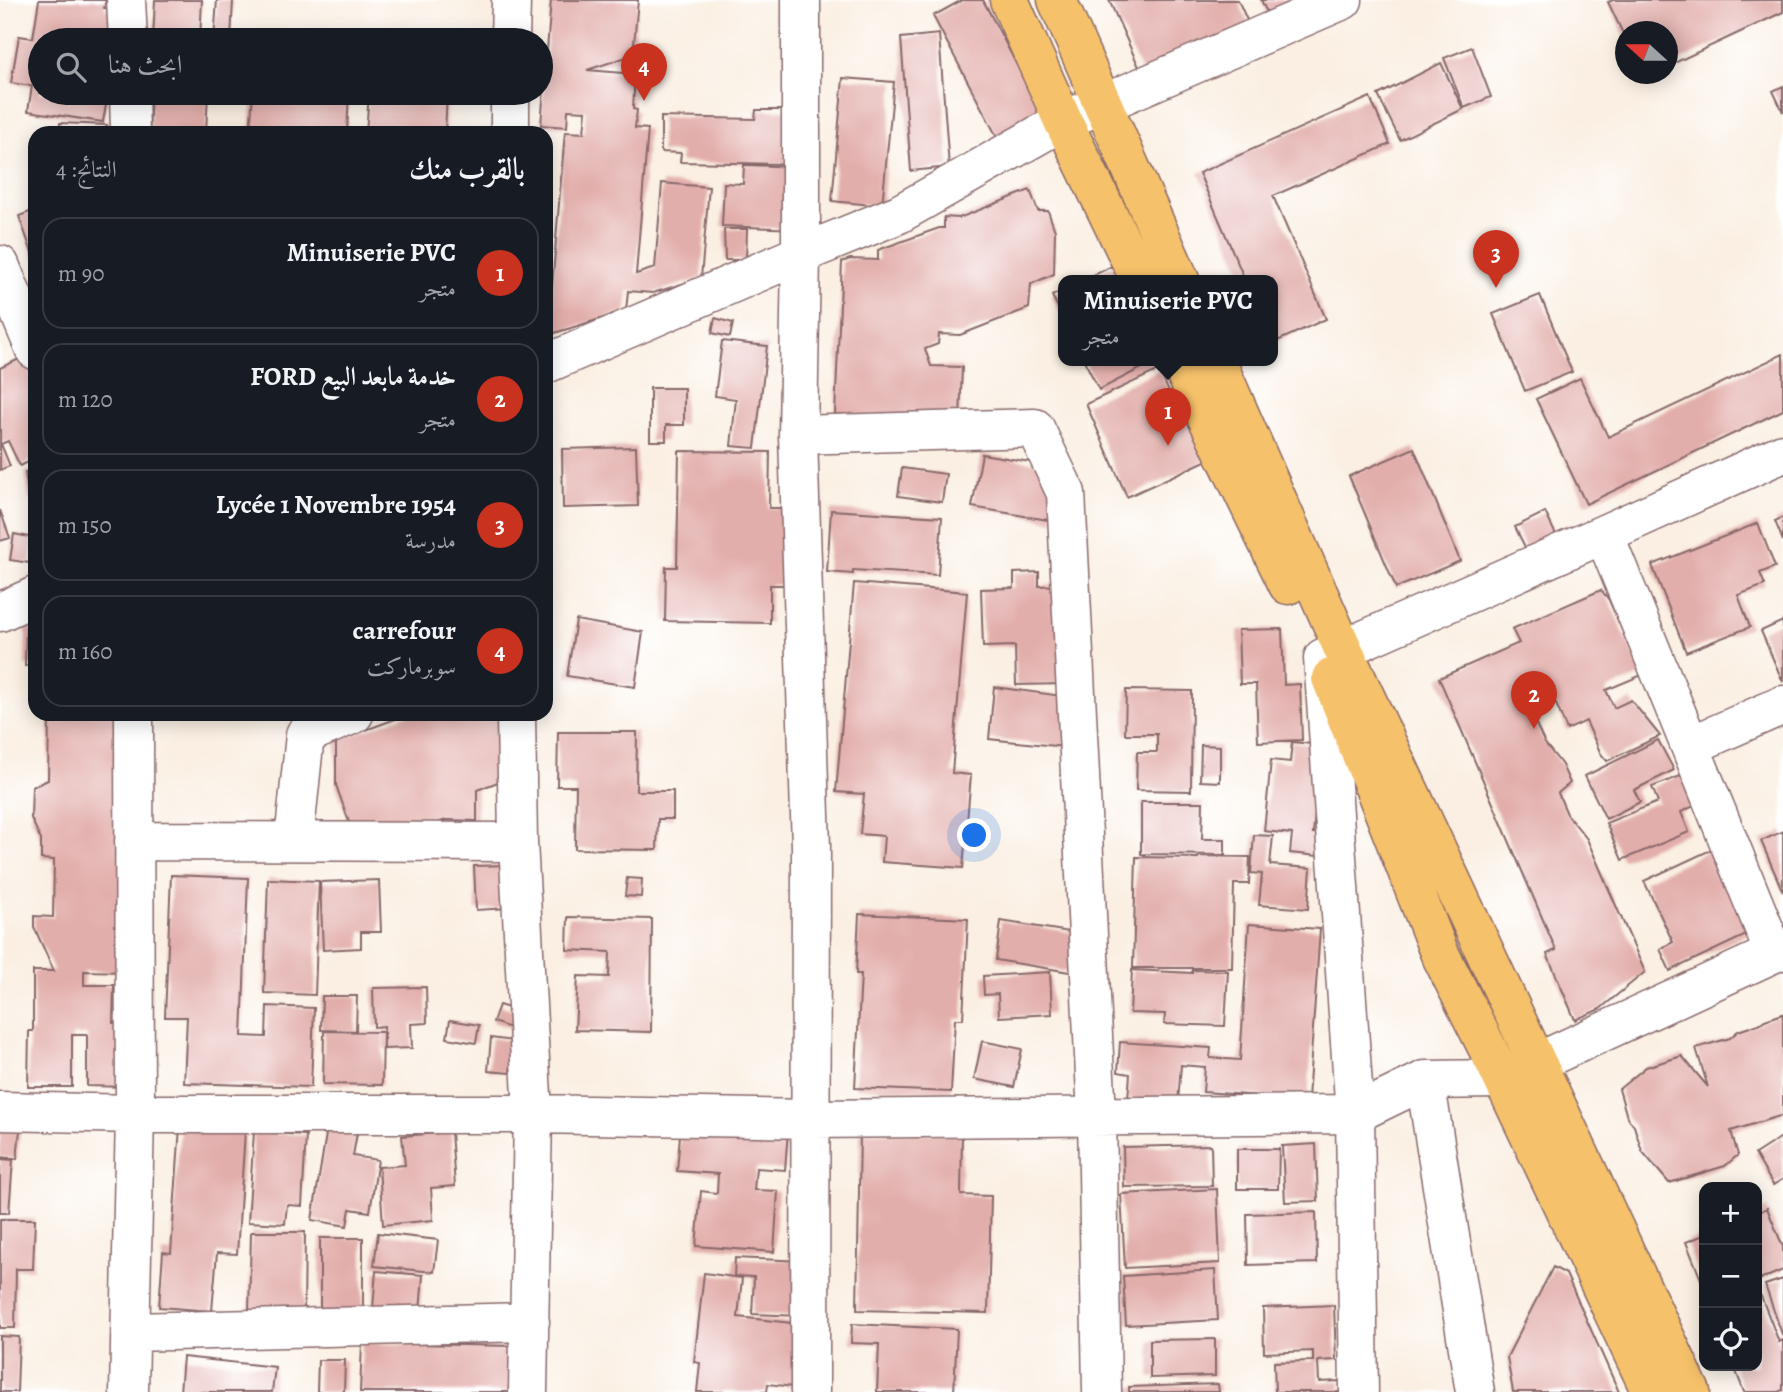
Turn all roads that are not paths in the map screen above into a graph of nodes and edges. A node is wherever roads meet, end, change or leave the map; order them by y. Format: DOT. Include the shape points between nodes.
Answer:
graph roads {
  1 [pos="127,0"];
  2 [pos="510,0"];
  3 [pos="801,0"];
  4 [pos="1009,0"];
  5 [pos="1057,0"];
  6 [pos="1343,0"];
  7 [pos="128,28"];
  8 [pos="510,28"];
  9 [pos="1103,103"];
  10 [pos="129,105"];
  11 [pos="510,105"];
  12 [pos="1063,121"];
  13 [pos="130,126"];
  14 [pos="510,126"];
  15 [pos="801,254"];
  16 [pos="0,265"];
  17 [pos="1138,275"];
  18 [pos="1178,275"];
  19 [pos="21,344"];
  20 [pos="553,361"];
  21 [pos="1182,366"];
  22 [pos="1218,366"];
  23 [pos="798,435"];
  24 [pos="1783,453"];
  25 [pos="1604,534"];
  26 [pos="28,599"];
  27 [pos="0,611"];
  28 [pos="1333,653"];
  29 [pos="1783,705"];
  30 [pos="134,721"];
  31 [pos="338,721"];
  32 [pos="516,721"];
  33 [pos="1690,746"];
  34 [pos="134,841"];
  35 [pos="294,841"];
  36 [pos="518,842"];
  37 [pos="1779,951"];
  38 [pos="1538,1063"];
  39 [pos="1501,1079"];
  40 [pos="1425,1080"];
  41 [pos="0,1111"];
  42 [pos="135,1114"];
  43 [pos="533,1114"];
  44 [pos="1355,1114"];
  45 [pos="1097,1116"];
  46 [pos="811,1119"];
  47 [pos="530,1322"];
  48 [pos="131,1332"];
  49 [pos="129,1392"];
  50 [pos="528,1392"];
  51 [pos="810,1392"];
  52 [pos="1102,1392"];
  53 [pos="1359,1392"];
  54 [pos="1475,1392"];
  55 [pos="1651,1392"];
  56 [pos="1691,1392"];
  1 -- 7 [label="street"];
  2 -- 8 [label="street"];
  3 -- 15 [label="street"];
  4 -- 12 [label="main road"];
  5 -- 9 [label="main road"];
  6 -- 9 [label="street"];
  9 -- 12 [label="street"];
  9 -- 18 [label="main road"];
  10 -- 13 [label="street"];
  11 -- 14 [label="street"];
  12 -- 15 [label="street" via="899,214"];
  12 -- 17 [label="main road"];
  15 -- 20 [label="street"];
  15 -- 23 [label="street"];
  16 -- 19 [label="street"];
  21 -- 28 [label="main road"];
  22 -- 28 [label="main road"];
  23 -- 45 [label="street" via="1035,428 1066,494"];
  23 -- 46 [label="street" via="811,847"];
  24 -- 25 [label="street"];
  25 -- 28 [label="street"];
  25 -- 33 [label="street"];
  26 -- 27 [label="street"];
  28 -- 38 [label="main road"];
  28 -- 39 [label="main road" via="1439,952"];
  28 -- 44 [label="street"];
  29 -- 33 [label="street"];
  30 -- 34 [label="street"];
  31 -- 35 [label="street" via="305,735"];
  32 -- 36 [label="street"];
  33 -- 37 [label="street"];
  34 -- 35 [label="street"];
  34 -- 42 [label="street"];
  35 -- 36 [label="street"];
  36 -- 43 [label="street"];
  37 -- 38 [label="street"];
  38 -- 39 [label="street"];
  38 -- 56 [label="main road"];
  39 -- 40 [label="street"];
  39 -- 55 [label="main road"];
  40 -- 44 [label="street"];
  40 -- 54 [label="street"];
  41 -- 42 [label="street"];
  42 -- 43 [label="street"];
  42 -- 48 [label="street"];
  43 -- 46 [label="street"];
  43 -- 47 [label="street"];
  44 -- 45 [label="street"];
  44 -- 53 [label="street"];
  45 -- 46 [label="street"];
  45 -- 52 [label="street"];
  46 -- 51 [label="street"];
  47 -- 48 [label="street"];
  47 -- 50 [label="street"];
  48 -- 49 [label="street"];
}
